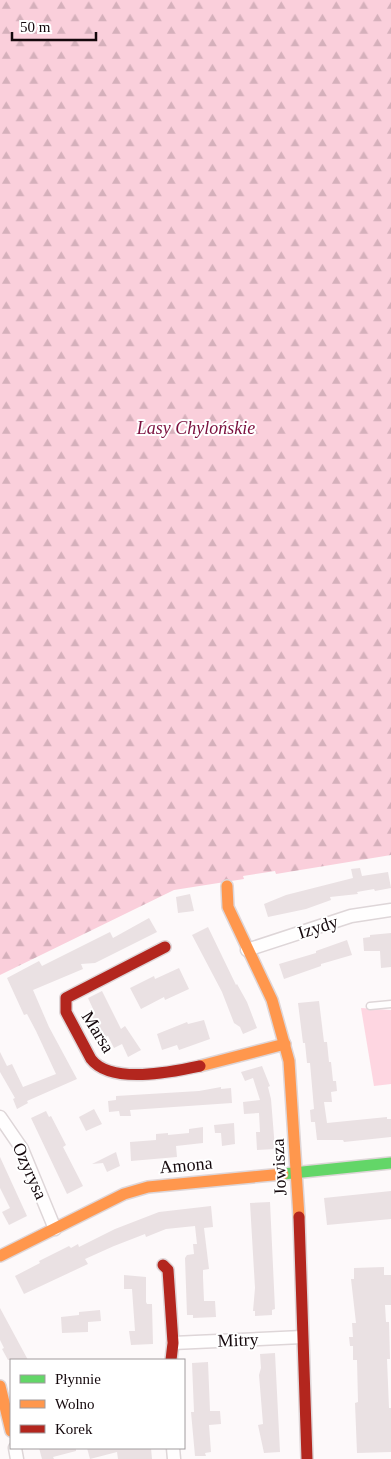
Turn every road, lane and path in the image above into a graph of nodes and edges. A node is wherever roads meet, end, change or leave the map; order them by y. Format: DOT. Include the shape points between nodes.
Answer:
graph roads {
  1 [pos="227,886"];
  2 [pos="391,910"];
  3 [pos="165,947"];
  4 [pos="247,950"];
  5 [pos="391,1004"];
  6 [pos="370,1006"];
  7 [pos="285,1044"];
  8 [pos="0,1117"];
  9 [pos="391,1164"];
  10 [pos="298,1173"];
  11 [pos="55,1229"];
  12 [pos="0,1256"];
  13 [pos="163,1265"];
  14 [pos="302,1337"];
  15 [pos="173,1343"];
  16 [pos="171,1359"];
  17 [pos="0,1386"];
  18 [pos="4,1413"];
  19 [pos="10,1428"];
  20 [pos="307,1459"];
  1 -- 4 [label="street, Jowisza" via="228,907"];
  2 -- 4 [label="street, Izydy" via="351,916"];
  3 -- 7 [label="street, Marsa" via="66,998 67,1014 95,1064 124,1074 182,1069"];
  4 -- 7 [label="street, Jowisza" via="272,1000"];
  5 -- 6 [label="lane"];
  7 -- 10 [label="street, Jowisza"];
  8 -- 11 [label="street, Ozyrysa" via="22,1149"];
  9 -- 10 [label="street, Amona"];
  10 -- 11 [label="street, Amona" via="148,1187 124,1194"];
  10 -- 14 [label="street, Jowisza"];
  11 -- 12 [label="street, Amona"];
  13 -- 15 [label="street" via="168,1270"];
  14 -- 15 [label="street, Mitry"];
  14 -- 20 [label="street, Jowisza"];
  15 -- 16 [label="street"];
  17 -- 18 [label="street"];
  18 -- 19 [label="street"];
}
